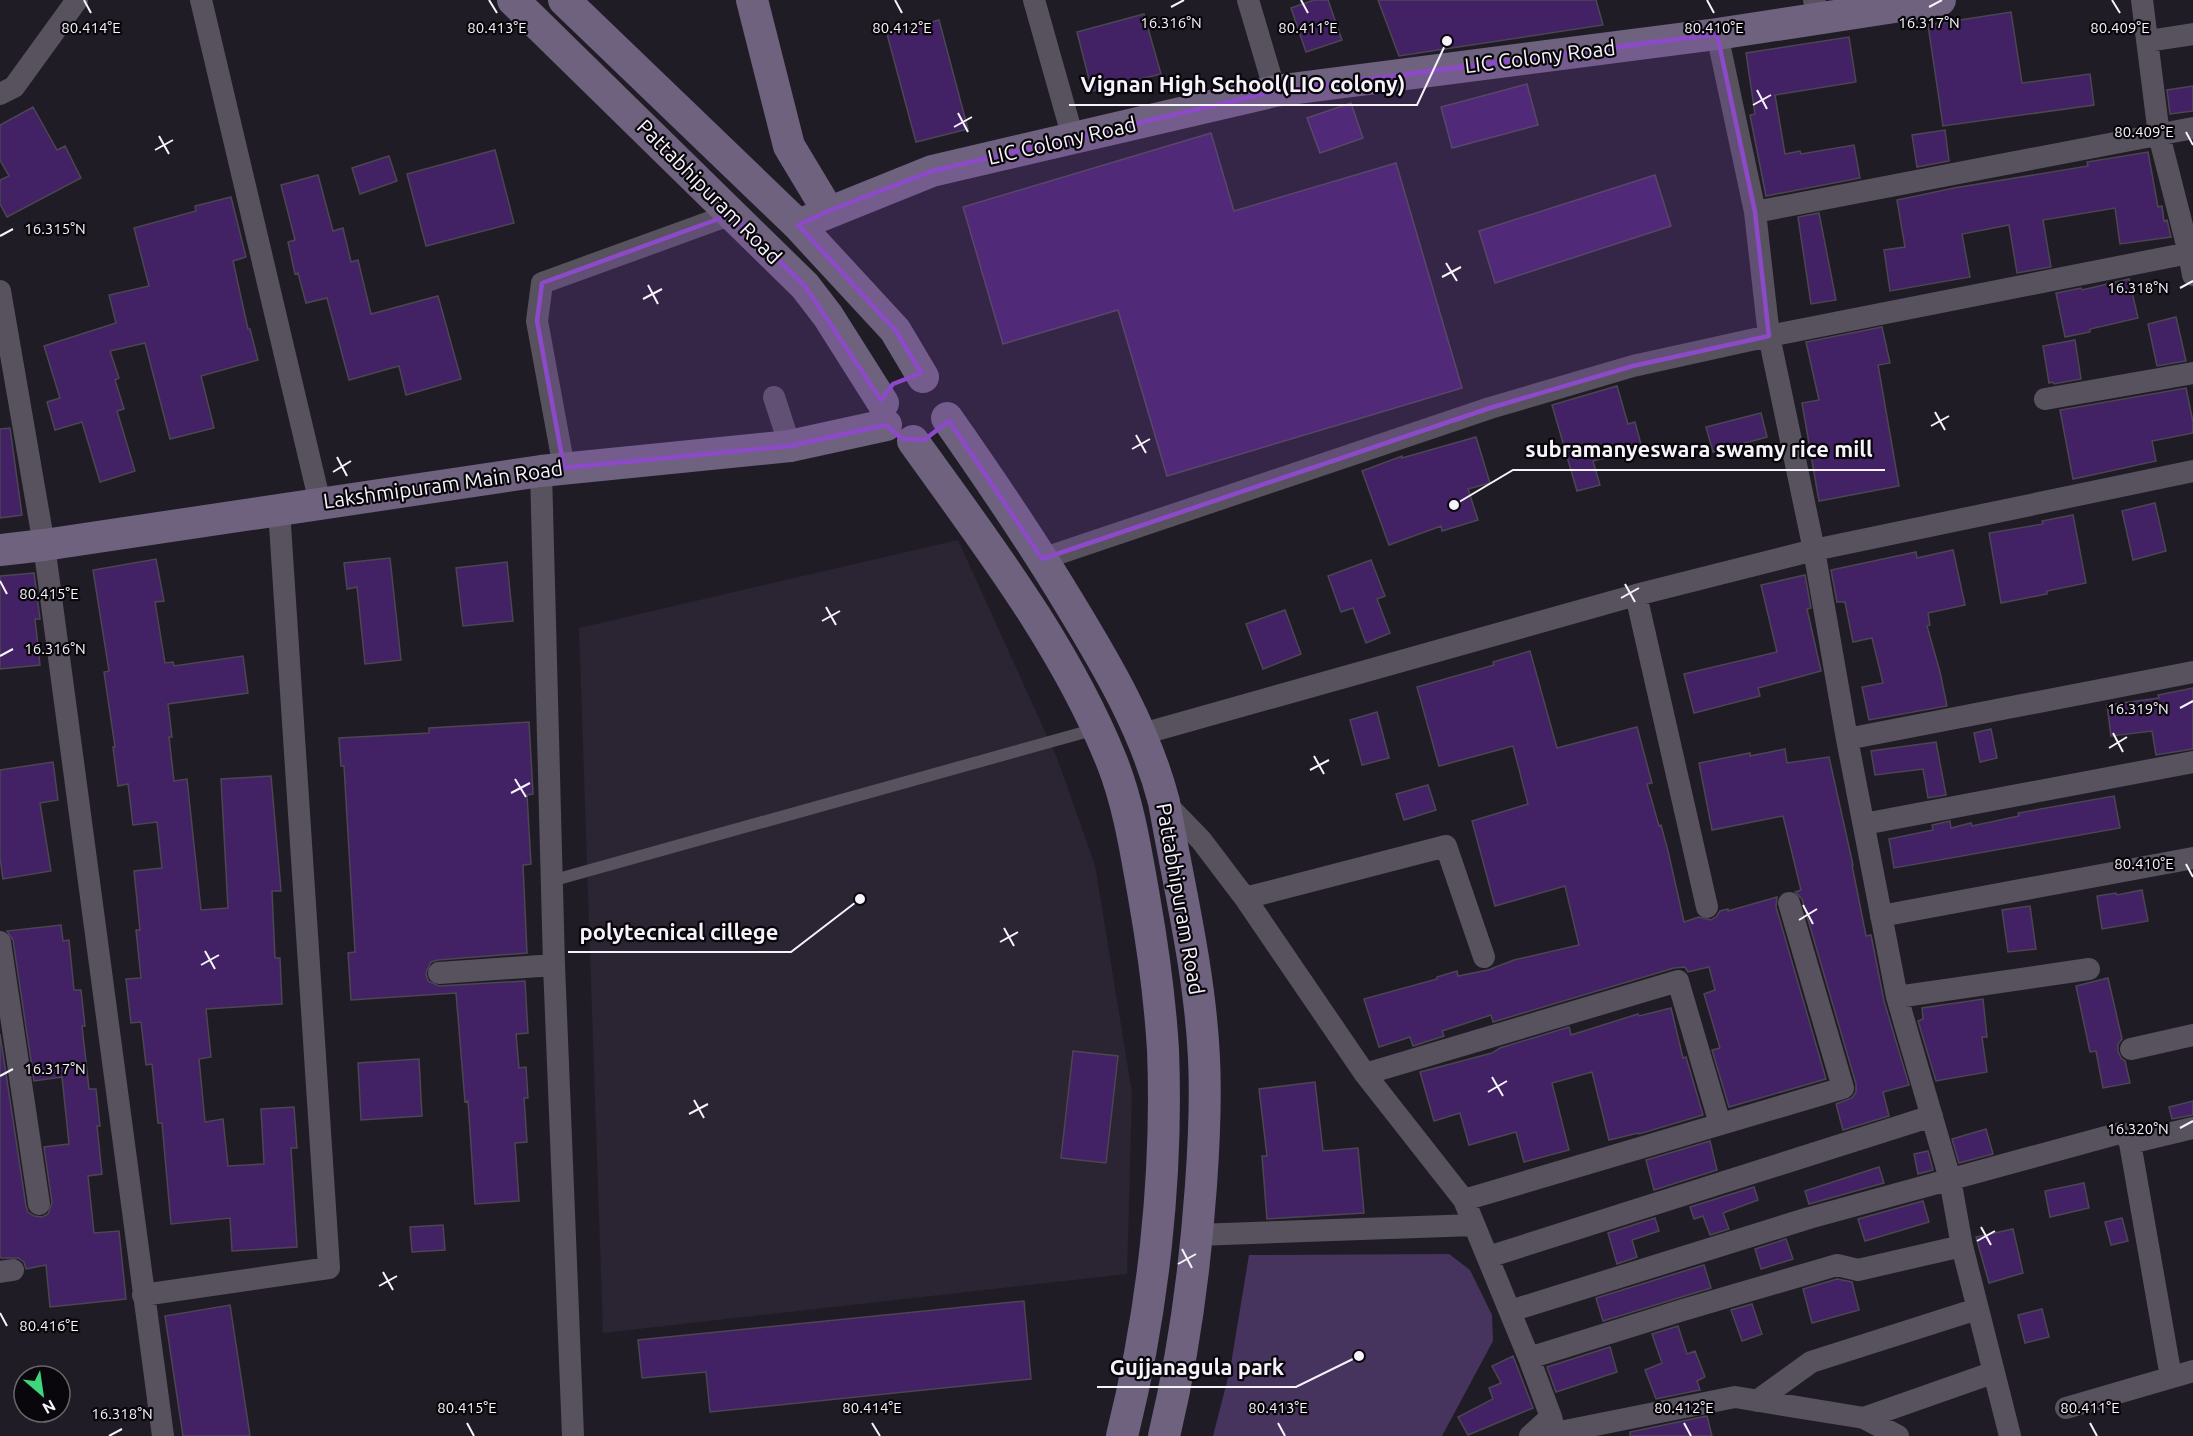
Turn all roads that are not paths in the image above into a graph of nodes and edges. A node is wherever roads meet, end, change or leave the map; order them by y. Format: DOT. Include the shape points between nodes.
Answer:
graph roads {
  1 [pos="77,0"];
  2 [pos="201,0"];
  3 [pos="513,0"];
  4 [pos="564,0"];
  5 [pos="752,0"];
  6 [pos="1034,0"];
  7 [pos="1248,0"];
  8 [pos="1940,0"];
  9 [pos="2142,0"];
  10 [pos="1817,9"];
  11 [pos="1717,34"];
  12 [pos="2193,34"];
  13 [pos="2148,40"];
  14 [pos="1275,92"];
  15 [pos="0,94"];
  16 [pos="2193,128"];
  17 [pos="2159,135"];
  18 [pos="1073,138"];
  19 [pos="2185,205"];
  20 [pos="828,211"];
  21 [pos="1755,213"];
  22 [pos="732,214"];
  23 [pos="798,225"];
  24 [pos="2191,264"];
  25 [pos="0,291"];
  26 [pos="1769,336"];
  27 [pos="2193,373"];
  28 [pos="923,377"];
  29 [pos="774,397"];
  30 [pos="2045,399"];
  31 [pos="884,414"];
  32 [pos="946,418"];
  33 [pos="913,441"];
  34 [pos="790,446"];
  35 [pos="552,469"];
  36 [pos="2193,471"];
  37 [pos="320,503"];
  38 [pos="279,510"];
  39 [pos="44,545"];
  40 [pos="0,550"];
  41 [pos="1814,550"];
  42 [pos="1042,559"];
  43 [pos="1636,595"];
  44 [pos="2193,672"];
  45 [pos="1097,729"];
  46 [pos="1142,734"];
  47 [pos="1847,739"];
  48 [pos="2193,762"];
  49 [pos="1164,802"];
  50 [pos="1864,824"];
  51 [pos="2193,858"];
  52 [pos="551,881"];
  53 [pos="1245,898"];
  54 [pos="1789,903"];
  55 [pos="1707,907"];
  56 [pos="1881,916"];
  57 [pos="0,942"];
  58 [pos="1484,957"];
  59 [pos="554,965"];
  60 [pos="2089,969"];
  61 [pos="440,973"];
  62 [pos="1897,997"];
  63 [pos="2193,1035"];
  64 [pos="2131,1048"];
  65 [pos="1365,1074"];
  66 [pos="1932,1116"];
  67 [pos="1720,1124"];
  68 [pos="2193,1128"];
  69 [pos="2130,1143"];
  70 [pos="1950,1179"];
  71 [pos="1464,1200"];
  72 [pos="39,1204"];
  73 [pos="1474,1225"];
  74 [pos="1197,1235"];
  75 [pos="1962,1246"];
  76 [pos="1488,1257"];
  77 [pos="144,1295"];
  78 [pos="1977,1309"];
  79 [pos="1510,1311"];
  80 [pos="1529,1358"];
  81 [pos="2193,1371"];
  82 [pos="1992,1372"];
  83 [pos="2171,1377"];
  84 [pos="1757,1401"];
  85 [pos="2066,1407"];
  86 [pos="1551,1417"];
  87 [pos="1864,1418"];
  88 [pos="1891,1434"];
  89 [pos="163,1436"];
  90 [pos="573,1436"];
  91 [pos="1122,1436"];
  92 [pos="1164,1436"];
  93 [pos="1530,1436"];
  94 [pos="2010,1436"];
  1 -- 15 [label="street" via="14,87"];
  2 -- 37 [label="street"];
  3 -- 22 [label="street, Pattabhipuram Road"];
  4 -- 23 [label="street, Pattabhipuram Road"];
  5 -- 20 [label="street" via="789,146"];
  6 -- 18 [label="street"];
  7 -- 14 [label="street"];
  8 -- 10 [label="street, LIC Colony Road"];
  9 -- 13 [label="street"];
  10 -- 11 [label="street, LIC Colony Road"];
  11 -- 14 [label="street, LIC Colony Road"];
  11 -- 21 [label="street"];
  12 -- 13 [label="street"];
  13 -- 17 [label="street"];
  14 -- 18 [label="street, LIC Colony Road"];
  16 -- 17 [label="street"];
  17 -- 19 [label="street"];
  17 -- 21 [label="street"];
  18 -- 20 [label="street, LIC Colony Road" via="932,171"];
  19 -- 24 [label="street"];
  20 -- 23 [label="street, LIC Colony Road"];
  21 -- 26 [label="street"];
  22 -- 31 [label="street, Pattabhipuram Road" via="811,294 858,362"];
  22 -- 35 [label="street" via="542,283 537,321"];
  23 -- 28 [label="street, Pattabhipuram Road" via="895,330"];
  24 -- 26 [label="street"];
  25 -- 39 [label="street"];
  26 -- 41 [label="street"];
  26 -- 42 [label="street" via="1633,366 1490,408"];
  27 -- 30 [label="street"];
  28 -- 31 [label="street" via="912,376 893,384 886,393"];
  28 -- 32 [label="street" via="932,380 946,397"];
  29 -- 34 [label="street"];
  31 -- 33 [label="street" via="893,433"];
  31 -- 34 [label="street, Lakshmipuram Main Road"];
  32 -- 33 [label="street" via="934,435"];
  32 -- 42 [label="street, Pattabhipuram Road"];
  33 -- 45 [label="street, Pattabhipuram Road" via="1058,653"];
  34 -- 35 [label="street, Lakshmipuram Main Road"];
  35 -- 37 [label="street, Lakshmipuram Main Road"];
  35 -- 52 [label="street"];
  36 -- 41 [label="street"];
  37 -- 38 [label="street, Lakshmipuram Main Road"];
  38 -- 39 [label="street, Lakshmipuram Main Road"];
  38 -- 77 [label="street" via="329,1268"];
  39 -- 40 [label="street, Lakshmipuram Main Road"];
  39 -- 77 [label="street"];
  41 -- 43 [label="street"];
  41 -- 47 [label="street"];
  42 -- 46 [label="street, Pattabhipuram Road" via="1096,645"];
  43 -- 46 [label="street"];
  43 -- 55 [label="street"];
  44 -- 47 [label="street"];
  45 -- 52 [label="lane"];
  45 -- 91 [label="street, Pattabhipuram Road" via="1125,802 1137,856 1157,978 1163,1048 1163,1149 1152,1269 1142,1350"];
  46 -- 49 [label="street, Pattabhipuram Road"];
  47 -- 50 [label="street"];
  48 -- 50 [label="street"];
  49 -- 53 [label="street" via="1201,840"];
  49 -- 74 [label="street, Pattabhipuram Road" via="1198,995 1204,1058"];
  50 -- 56 [label="street"];
  51 -- 56 [label="street"];
  52 -- 59 [label="street"];
  53 -- 58 [label="street" via="1446,846"];
  53 -- 65 [label="street"];
  54 -- 67 [label="street" via="1843,1088"];
  56 -- 62 [label="street"];
  57 -- 72 [label="street"];
  59 -- 61 [label="street"];
  59 -- 90 [label="street"];
  60 -- 62 [label="street"];
  62 -- 66 [label="street"];
  63 -- 64 [label="street"];
  65 -- 67 [label="street" via="1678,981"];
  65 -- 71 [label="street"];
  66 -- 70 [label="street"];
  66 -- 76 [label="street"];
  67 -- 71 [label="street"];
  68 -- 69 [label="street"];
  69 -- 70 [label="street" via="2120,1133"];
  69 -- 83 [label="street"];
  70 -- 75 [label="street"];
  70 -- 79 [label="street" via="1809,1218"];
  71 -- 73 [label="street"];
  73 -- 74 [label="street"];
  73 -- 76 [label="street"];
  74 -- 92 [label="street, Pattabhipuram Road" via="1187,1323"];
  75 -- 78 [label="street"];
  75 -- 80 [label="street" via="1858,1270 1837,1265"];
  76 -- 79 [label="street"];
  77 -- 89 [label="street"];
  78 -- 82 [label="street"];
  78 -- 84 [label="street" via="1811,1362"];
  79 -- 80 [label="street"];
  80 -- 86 [label="street"];
  81 -- 83 [label="street"];
  82 -- 87 [label="street"];
  82 -- 94 [label="street"];
  83 -- 85 [label="street"];
  84 -- 86 [label="street" via="1735,1397 1555,1433"];
  84 -- 87 [label="street"];
  86 -- 93 [label="street"];
  87 -- 88 [label="street"];
}
